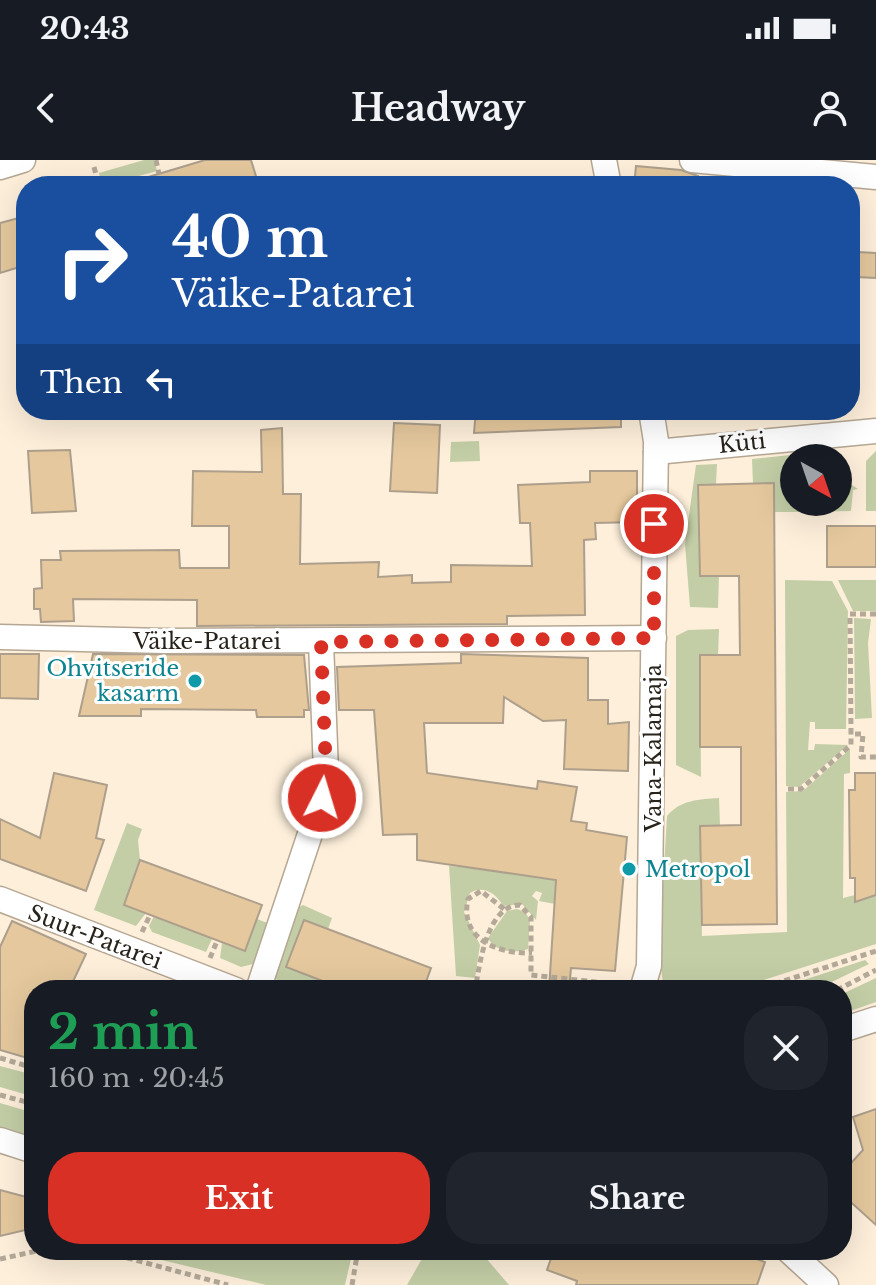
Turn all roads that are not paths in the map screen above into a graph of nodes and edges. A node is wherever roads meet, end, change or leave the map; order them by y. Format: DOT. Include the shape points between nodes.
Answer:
graph roads {
  1 [pos="23,160"];
  2 [pos="692,160"];
  3 [pos="0,167"];
  4 [pos="876,177"];
  5 [pos="652,420"];
  6 [pos="876,431"];
  7 [pos="656,452"];
  8 [pos="0,637"];
  9 [pos="654,638"];
  10 [pos="321,642"];
  11 [pos="0,899"];
  12 [pos="210,980"];
  13 [pos="261,980"];
  14 [pos="645,980"];
  15 [pos="876,1019"];
  16 [pos="852,1027"];
  17 [pos="0,1140"];
  18 [pos="24,1148"];
  19 [pos="799,1260"];
  20 [pos="826,1285"];
  1 -- 3 [label="street"];
  2 -- 4 [label="street"];
  5 -- 7 [label="street, Vana-Kalamaja"];
  6 -- 7 [label="street, Küti"];
  7 -- 9 [label="street, Vana-Kalamaja"];
  8 -- 10 [label="street, Väike-Patarei"];
  9 -- 10 [label="street, Väike-Patarei"];
  9 -- 14 [label="street, Vana-Kalamaja" via="654,813"];
  10 -- 13 [label="street" via="326,772 322,798"];
  11 -- 12 [label="street, Suur-Patarei"];
  15 -- 16 [label="street"];
  17 -- 18 [label="street"];
  19 -- 20 [label="street"];
}
